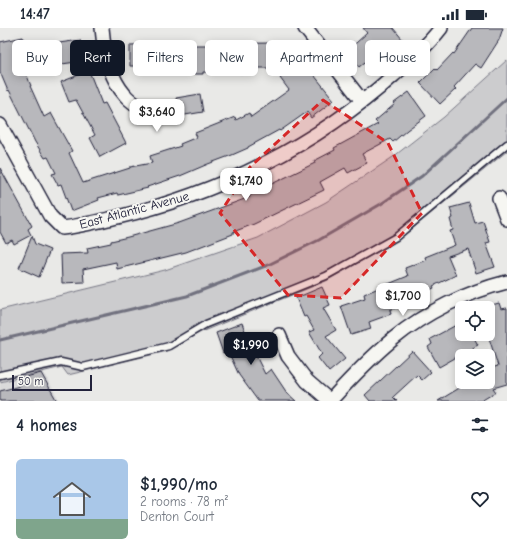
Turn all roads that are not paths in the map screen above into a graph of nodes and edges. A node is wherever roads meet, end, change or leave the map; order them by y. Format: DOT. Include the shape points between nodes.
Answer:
graph roads {
  1 [pos="102,28"];
  2 [pos="305,28"];
  3 [pos="441,28"];
  4 [pos="362,101"];
  5 [pos="144,111"];
  6 [pos="0,125"];
  7 [pos="507,144"];
  8 [pos="499,198"];
  9 [pos="507,219"];
  10 [pos="507,282"];
  11 [pos="279,335"];
  12 [pos="0,375"];
  13 [pos="330,401"];
  1 -- 5 [label="street" via="105,53 118,84 125,95"];
  2 -- 4 [label="street"];
  3 -- 4 [label="street, East Atlantic Avenue" via="430,43"];
  4 -- 6 [label="street, East Atlantic Avenue" via="298,145 218,185 134,213 62,228 50,216"];
  7 -- 12 [label="lane" via="396,237 326,276 206,324 169,346 83,367 61,362"];
  8 -- 9 [label="street"];
  10 -- 13 [label="street" via="472,293 415,323 359,370"];
  11 -- 13 [label="street" via="288,356 307,381"];
}
